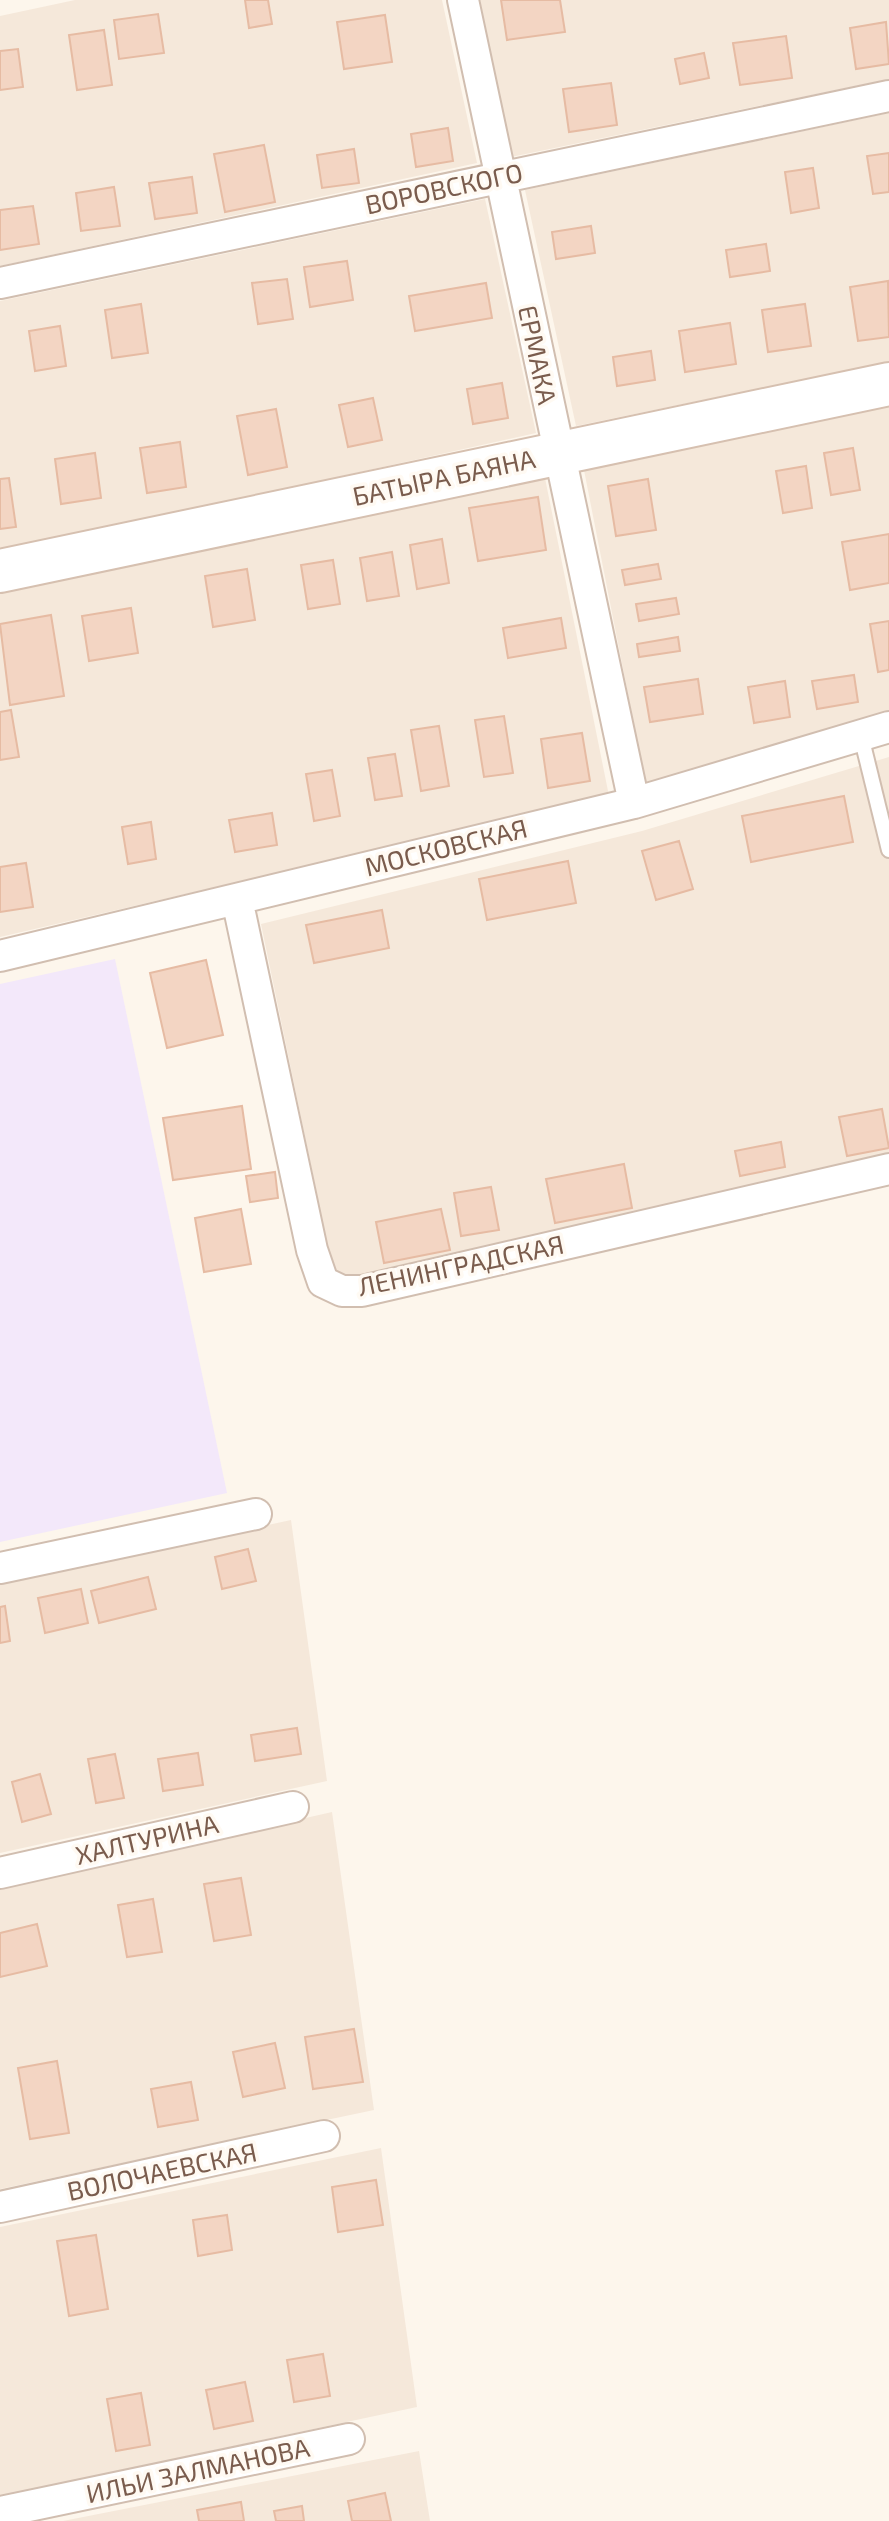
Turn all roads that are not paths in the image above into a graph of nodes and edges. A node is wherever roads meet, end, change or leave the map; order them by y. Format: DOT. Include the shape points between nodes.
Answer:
graph roads {
  1 [pos="463,0"];
  2 [pos="889,96"];
  3 [pos="500,178"];
  4 [pos="0,283"];
  5 [pos="889,384"];
  6 [pos="557,454"];
  7 [pos="0,571"];
  8 [pos="875,732"];
  9 [pos="634,803"];
  10 [pos="889,850"];
  11 [pos="237,899"];
  12 [pos="0,956"];
  13 [pos="889,1169"];
  14 [pos="256,1514"];
  15 [pos="0,1568"];
  16 [pos="293,1807"];
  17 [pos="0,1873"];
  18 [pos="324,2136"];
  19 [pos="0,2207"];
  20 [pos="349,2439"];
  21 [pos="0,2512"];
  1 -- 3 [label="street, ЕРМАКА"];
  2 -- 3 [label="street, ВОРОВСКОГО"];
  3 -- 4 [label="street, ВОРОВСКОГО"];
  3 -- 6 [label="street, ЕРМАКА"];
  5 -- 6 [label="street, БАТЫРА БАЯНА"];
  6 -- 7 [label="street, БАТЫРА БАЯНА"];
  6 -- 9 [label="street, ЕРМАКА"];
  8 -- 9 [label="street, МОСКОВСКАЯ"];
  8 -- 10 [label="lane"];
  9 -- 11 [label="street, МОСКОВСКАЯ"];
  11 -- 12 [label="street, МОСКОВСКАЯ"];
  11 -- 13 [label="street, ЛЕНИНГРАДСКАЯ" via="312,1250 323,1282 342,1291 362,1291"];
  14 -- 15 [label="street"];
  16 -- 17 [label="street, ХАЛТУРИНА"];
  18 -- 19 [label="street, ВОЛОЧАЕВСКАЯ"];
  20 -- 21 [label="street, ИЛЬИ ЗАЛМАНОВА"];
}
